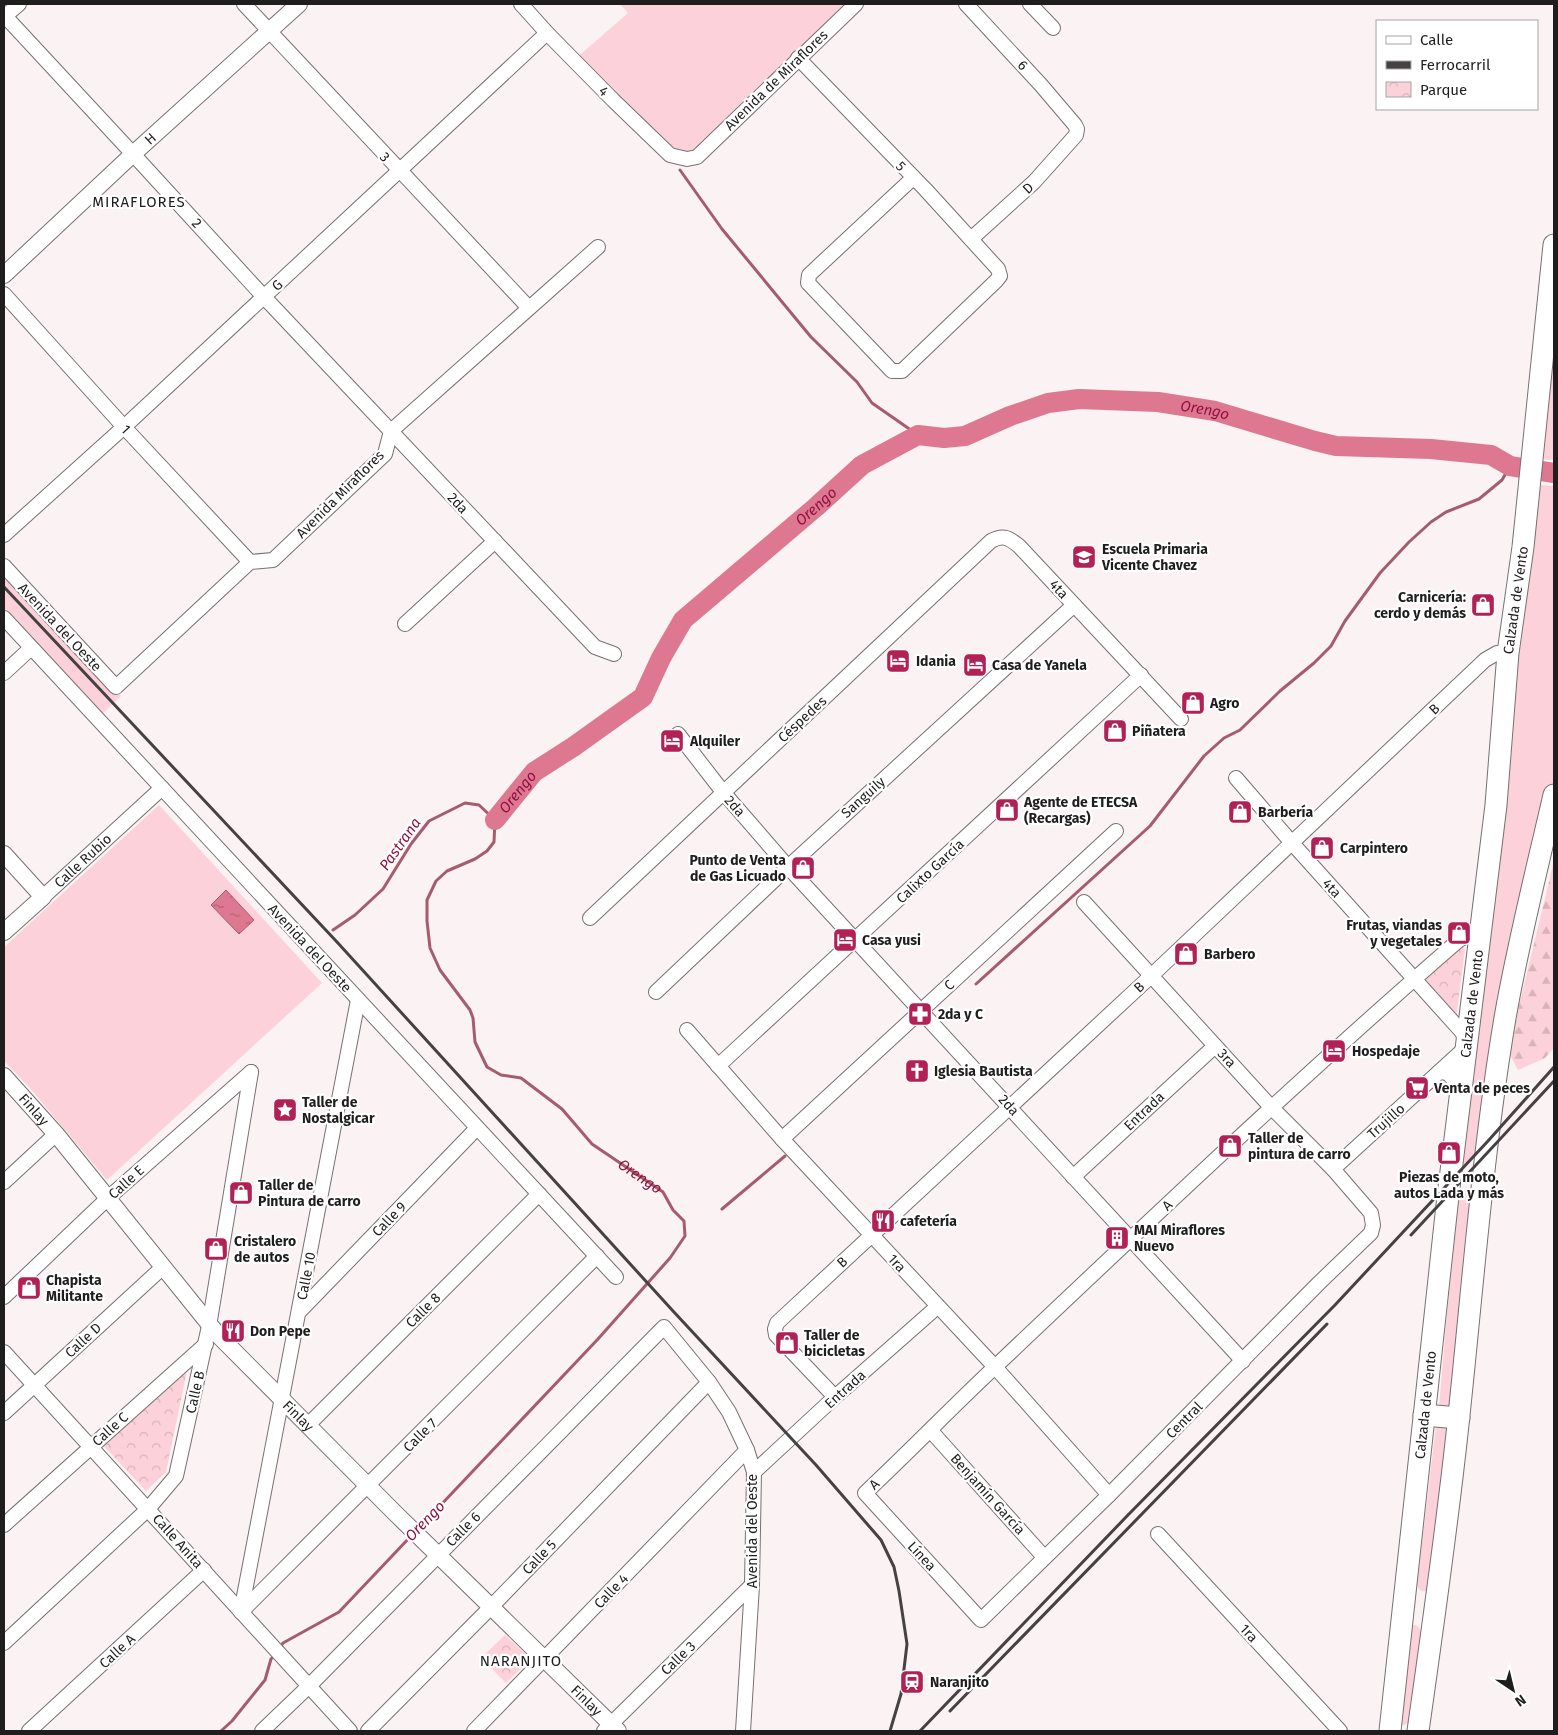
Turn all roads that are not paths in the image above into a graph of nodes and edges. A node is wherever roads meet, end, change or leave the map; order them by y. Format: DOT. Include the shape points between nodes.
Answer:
graph roads {
  1 [pos="18,4"];
  2 [pos="244,4"];
  3 [pos="299,4"];
  4 [pos="521,4"];
  5 [pos="856,4"];
  6 [pos="966,4"];
  7 [pos="1030,4"];
  8 [pos="4,16"];
  9 [pos="1053,28"];
  10 [pos="269,32"];
  11 [pos="547,33"];
  12 [pos="798,58"];
  13 [pos="1077,129"];
  14 [pos="133,154"];
  15 [pos="697,157"];
  16 [pos="399,171"];
  17 [pos="913,178"];
  18 [pos="970,239"];
  19 [pos="1554,246"];
  20 [pos="598,247"];
  21 [pos="4,275"];
  22 [pos="4,294"];
  23 [pos="264,297"];
  24 [pos="528,308"];
  25 [pos="124,427"];
  26 [pos="391,431"];
  27 [pos="4,535"];
  28 [pos="495,541"];
  29 [pos="1019,546"];
  30 [pos="250,562"];
  31 [pos="4,566"];
  32 [pos="1074,605"];
  33 [pos="4,618"];
  34 [pos="405,624"];
  35 [pos="31,648"];
  36 [pos="1508,653"];
  37 [pos="614,654"];
  38 [pos="4,673"];
  39 [pos="1141,675"];
  40 [pos="1181,719"];
  41 [pos="678,734"];
  42 [pos="1236,778"];
  43 [pos="162,788"];
  44 [pos="723,792"];
  45 [pos="1554,795"];
  46 [pos="1116,831"];
  47 [pos="1292,843"];
  48 [pos="4,854"];
  49 [pos="788,866"];
  50 [pos="43,897"];
  51 [pos="1084,902"];
  52 [pos="590,918"];
  53 [pos="4,932"];
  54 [pos="1480,935"];
  55 [pos="856,940"];
  56 [pos="1151,976"];
  57 [pos="1415,978"];
  58 [pos="656,992"];
  59 [pos="358,1000"];
  60 [pos="920,1010"];
  61 [pos="687,1030"];
  62 [pos="1467,1043"];
  63 [pos="1215,1046"];
  64 [pos="718,1066"];
  65 [pos="251,1072"];
  66 [pos="1439,1072"];
  67 [pos="4,1076"];
  68 [pos="1462,1090"];
  69 [pos="1010,1106"];
  70 [pos="1271,1107"];
  71 [pos="477,1128"];
  72 [pos="56,1134"];
  73 [pos="782,1139"];
  74 [pos="1332,1169"];
  75 [pos="1073,1177"];
  76 [pos="4,1182"];
  77 [pos="539,1194"];
  78 [pos="107,1198"];
  79 [pos="1371,1213"];
  80 [pos="872,1234"];
  81 [pos="1130,1239"];
  82 [pos="597,1256"];
  83 [pos="163,1267"];
  84 [pos="616,1277"];
  85 [pos="4,1296"];
  86 [pos="937,1307"];
  87 [pos="300,1311"];
  88 [pos="664,1327"];
  89 [pos="211,1335"];
  90 [pos="4,1352"];
  91 [pos="1244,1361"];
  92 [pos="995,1367"];
  93 [pos="709,1382"];
  94 [pos="35,1385"];
  95 [pos="835,1397"];
  96 [pos="281,1399"];
  97 [pos="4,1413"];
  98 [pos="1424,1415"];
  99 [pos="1459,1418"];
  100 [pos="308,1426"];
  101 [pos="931,1431"];
  102 [pos="90,1447"];
  103 [pos="747,1450"];
  104 [pos="754,1472"];
  105 [pos="368,1486"];
  106 [pos="865,1493"];
  107 [pos="1109,1495"];
  108 [pos="148,1509"];
  109 [pos="4,1525"];
  110 [pos="1158,1534"];
  111 [pos="438,1554"];
  112 [pos="1044,1557"];
  113 [pos="204,1570"];
  114 [pos="752,1585"];
  115 [pos="1404,1605"];
  116 [pos="491,1607"];
  117 [pos="1435,1610"];
  118 [pos="241,1612"];
  119 [pos="981,1620"];
  120 [pos="4,1643"];
  121 [pos="546,1659"];
  122 [pos="309,1686"];
  123 [pos="611,1729"];
  124 [pos="29,1731"];
  125 [pos="262,1731"];
  126 [pos="350,1731"];
  127 [pos="368,1731"];
  128 [pos="474,1731"];
  129 [pos="743,1731"];
  130 [pos="1340,1731"];
  131 [pos="1390,1731"];
  132 [pos="1418,1731"];
  1 -- 8 [label="street"];
  2 -- 10 [label="street, 3"];
  3 -- 10 [label="street, H"];
  4 -- 11 [label="street, 4"];
  5 -- 12 [label="street, Avenida de Miraflores"];
  6 -- 13 [label="street, 6"];
  7 -- 9 [label="street"];
  8 -- 14 [label="street, 2"];
  10 -- 14 [label="street, H"];
  10 -- 16 [label="street, 3"];
  11 -- 15 [label="street, 4" via="670,155 687,159"];
  11 -- 16 [label="street, G"];
  12 -- 15 [label="street, Avenida de Miraflores"];
  12 -- 17 [label="street, 5"];
  13 -- 18 [label="street, D" via="1076,135 1034,182"];
  14 -- 21 [label="street, H"];
  14 -- 23 [label="street, 2"];
  16 -- 23 [label="street, G"];
  16 -- 24 [label="street, 3"];
  17 -- 18 [label="street, 5"];
  17 -- 18 [label="street, 5" via="808,280 808,284 892,371 902,370 1000,276"];
  19 -- 36 [label="main road, Calzada de Vento" via="1518,589"];
  20 -- 24 [label="street"];
  22 -- 25 [label="street, 1"];
  23 -- 25 [label="street, G"];
  23 -- 26 [label="street, 2"];
  24 -- 26 [label="street"];
  25 -- 27 [label="street, G"];
  25 -- 30 [label="street, 1"];
  26 -- 28 [label="street, 2da"];
  26 -- 30 [label="street, Avenida Miraflores" via="385,454 273,560"];
  28 -- 34 [label="street"];
  28 -- 37 [label="street, 2da" via="595,647"];
  29 -- 32 [label="street, 4ta"];
  29 -- 44 [label="street, Céspedes" via="1004,537 992,541"];
  30 -- 31 [label="street, Avenida del Oeste" via="116,687"];
  32 -- 39 [label="street, 4ta"];
  32 -- 49 [label="street, Sanguily"];
  33 -- 35 [label="street, Avenida del Oeste"];
  35 -- 38 [label="street"];
  35 -- 43 [label="street, Avenida del Oeste"];
  36 -- 47 [label="street, B" via="1497,653 1485,660"];
  36 -- 54 [label="main road, Calzada de Vento" via="1496,805"];
  39 -- 40 [label="street, 4ta"];
  39 -- 55 [label="street, Calixto García"];
  41 -- 44 [label="street, 2da"];
  42 -- 47 [label="street, 4ta"];
  43 -- 50 [label="street, Calle Rubio"];
  43 -- 59 [label="street, Avenida del Oeste"];
  44 -- 49 [label="street, 2da"];
  44 -- 52 [label="street, Céspedes"];
  45 -- 99 [label="main road" via="1524,919 1501,1044"];
  46 -- 60 [label="street, C"];
  47 -- 56 [label="street, B"];
  47 -- 57 [label="street, 4ta"];
  48 -- 50 [label="street"];
  49 -- 55 [label="street, 2da"];
  49 -- 58 [label="street, Sanguily"];
  50 -- 53 [label="street, Calle Rubio"];
  51 -- 56 [label="street, 3ra"];
  54 -- 57 [label="street, A" via="1470,934 1459,940"];
  54 -- 62 [label="main road, Calzada de Vento"];
  55 -- 60 [label="street, 2da"];
  55 -- 64 [label="street, Calixto García"];
  56 -- 63 [label="street, 3ra"];
  56 -- 69 [label="street, B"];
  57 -- 62 [label="street, 4ta" via="1462,1032"];
  57 -- 70 [label="street, A"];
  59 -- 71 [label="street, Avenida del Oeste"];
  59 -- 87 [label="street, Calle 10"];
  60 -- 69 [label="street, 2da"];
  60 -- 73 [label="street, C"];
  61 -- 64 [label="street, 1ra"];
  62 -- 66 [label="street, Trujillo"];
  62 -- 68 [label="main road, Calzada de Vento"];
  63 -- 70 [label="street, 3ra"];
  63 -- 75 [label="street, Entrada"];
  64 -- 73 [label="street, 1ra"];
  65 -- 78 [label="street, Calle E"];
  65 -- 89 [label="street, Calle B"];
  66 -- 68 [label="street" via="1448,1073"];
  66 -- 74 [label="street, Trujillo"];
  67 -- 72 [label="street, Finlay"];
  68 -- 98 [label="main road, Calzada de Vento"];
  69 -- 75 [label="street, 2da"];
  69 -- 80 [label="street, B"];
  70 -- 74 [label="street, 3ra"];
  70 -- 81 [label="street, A"];
  71 -- 77 [label="street, Avenida del Oeste"];
  71 -- 87 [label="street, Calle 9"];
  72 -- 76 [label="street"];
  72 -- 78 [label="street, Finlay"];
  73 -- 80 [label="street, 1ra"];
  74 -- 79 [label="street, 3ra"];
  75 -- 81 [label="street, 2da"];
  77 -- 82 [label="street, Avenida del Oeste"];
  77 -- 100 [label="street, Calle 8"];
  78 -- 83 [label="street, Finlay"];
  78 -- 85 [label="street, Calle E"];
  79 -- 91 [label="street, Central" via="1371,1233"];
  80 -- 86 [label="street, 1ra"];
  80 -- 95 [label="street, B" via="777,1323 775,1329 776,1335"];
  81 -- 91 [label="street, 2da"];
  81 -- 92 [label="street, A"];
  82 -- 84 [label="street, Avenida del Oeste"];
  82 -- 105 [label="street, Calle 7"];
  83 -- 89 [label="street, Finlay"];
  83 -- 94 [label="street, Calle D"];
  86 -- 92 [label="street, 1ra"];
  86 -- 95 [label="street, Entrada"];
  87 -- 96 [label="street, Calle 10"];
  88 -- 93 [label="street, Avenida del Oeste"];
  88 -- 111 [label="street, Calle 6"];
  89 -- 96 [label="street, Finlay"];
  89 -- 102 [label="street, Calle C"];
  89 -- 108 [label="street, Calle B" via="176,1476"];
  90 -- 94 [label="street, Calle Anita"];
  91 -- 107 [label="street, Central"];
  92 -- 101 [label="street, A"];
  92 -- 107 [label="street, 1ra"];
  93 -- 103 [label="street, Avenida del Oeste" via="729,1412"];
  93 -- 116 [label="street, Calle 5"];
  94 -- 97 [label="street, Calle D"];
  94 -- 102 [label="street, Calle Anita"];
  95 -- 104 [label="street, Entrada"];
  96 -- 100 [label="street, Finlay"];
  96 -- 118 [label="street, Calle 10"];
  98 -- 99 [label="main road"];
  98 -- 115 [label="main road, Calzada de Vento"];
  99 -- 117 [label="main road"];
  100 -- 105 [label="street, Finlay"];
  101 -- 106 [label="street, A"];
  101 -- 112 [label="street, Benjamín García"];
  102 -- 108 [label="street, Calle Anita"];
  102 -- 109 [label="street, Calle C"];
  103 -- 104 [label="street, Avenida del Oeste"];
  103 -- 121 [label="street, Calle 4"];
  104 -- 114 [label="street, Avenida del Oeste"];
  105 -- 111 [label="street, Finlay"];
  105 -- 118 [label="street, Calle 7"];
  106 -- 119 [label="street, Línea"];
  107 -- 112 [label="street, Central"];
  108 -- 113 [label="street, Calle Anita"];
  108 -- 120 [label="street, Calle B"];
  110 -- 130 [label="street, 1ra"];
  111 -- 116 [label="street, Finlay"];
  111 -- 122 [label="street, Calle 6"];
  112 -- 119 [label="street, Central"];
  113 -- 118 [label="street, Calle Anita"];
  113 -- 124 [label="street, Calle A"];
  114 -- 123 [label="street, Calle 3"];
  114 -- 129 [label="street, Avenida del Oeste"];
  115 -- 117 [label="main road"];
  115 -- 131 [label="main road, Calzada de Vento"];
  116 -- 121 [label="street, Finlay"];
  116 -- 127 [label="street, Calle 5"];
  117 -- 132 [label="main road"];
  118 -- 122 [label="street, Calle Anita"];
  121 -- 123 [label="street, Finlay"];
  121 -- 128 [label="street, Calle 4"];
  122 -- 125 [label="street, Calle 6"];
  122 -- 126 [label="street, Calle Anita"];
}
